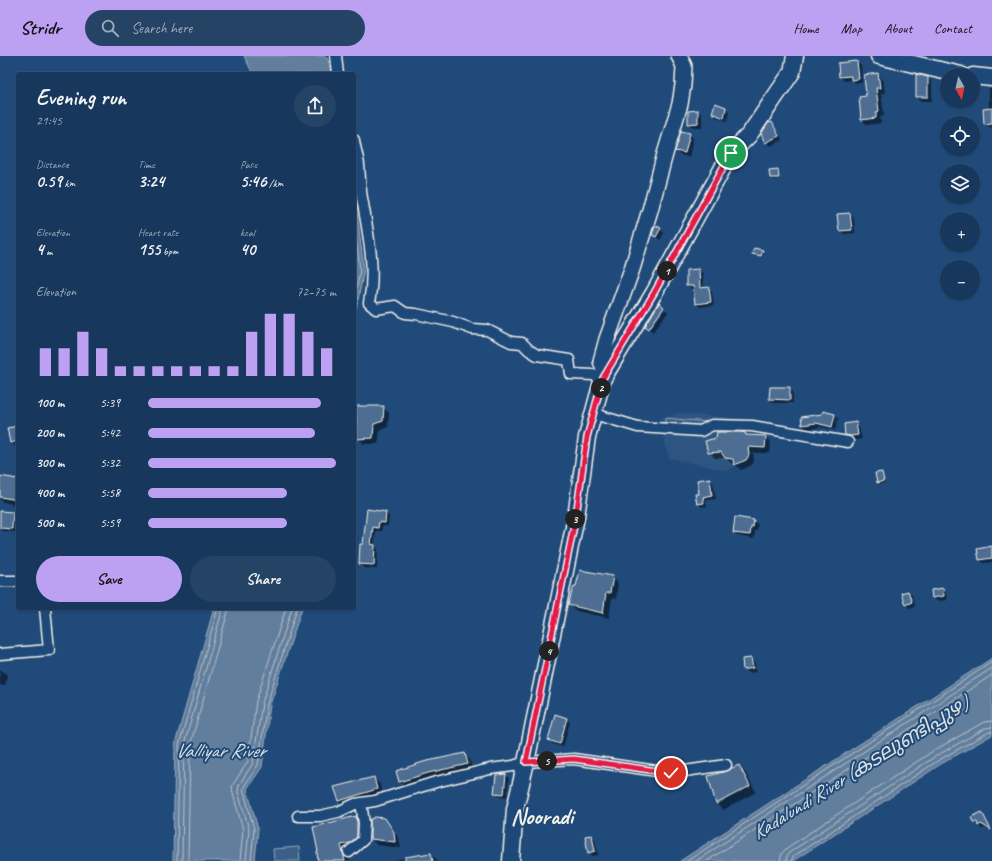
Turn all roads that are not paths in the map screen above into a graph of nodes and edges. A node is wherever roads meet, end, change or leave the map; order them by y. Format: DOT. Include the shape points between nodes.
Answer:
graph roads {
  1 [pos="336,56"];
  2 [pos="795,56"];
  3 [pos="878,56"];
  4 [pos="682,61"];
  5 [pos="940,70"];
  6 [pos="338,72"];
  7 [pos="980,77"];
  8 [pos="992,78"];
  9 [pos="356,150"];
  10 [pos="605,376"];
  11 [pos="594,414"];
  12 [pos="848,442"];
  13 [pos="0,581"];
  14 [pos="16,581"];
  15 [pos="45,610"];
  16 [pos="0,654"];
  17 [pos="526,762"];
  18 [pos="726,765"];
  19 [pos="361,803"];
  20 [pos="298,816"];
  21 [pos="349,852"];
  22 [pos="511,861"];
  1 -- 6 [label="street"];
  2 -- 10 [label="main road" via="792,72 749,135 731,153"];
  3 -- 5 [label="main road"];
  4 -- 10 [label="main road" via="683,85 680,104 632,269 607,339 601,361"];
  7 -- 8 [label="main road"];
  9 -- 10 [label="street" via="371,252 372,287 369,302 376,309 395,306 405,313 486,330 511,342 522,343 537,355 568,360 571,374"];
  10 -- 11 [label="main road"];
  11 -- 12 [label="street" via="638,427 701,431 712,425 752,426"];
  11 -- 17 [label="main road" via="587,437 576,516"];
  13 -- 14 [label="street"];
  15 -- 16 [label="street" via="49,650"];
  17 -- 18 [label="street" via="574,759 671,773"];
  17 -- 19 [label="street" via="436,782"];
  17 -- 22 [label="main road" via="515,809"];
  19 -- 20 [label="street" via="320,816"];
  19 -- 21 [label="street" via="364,840"];
}
